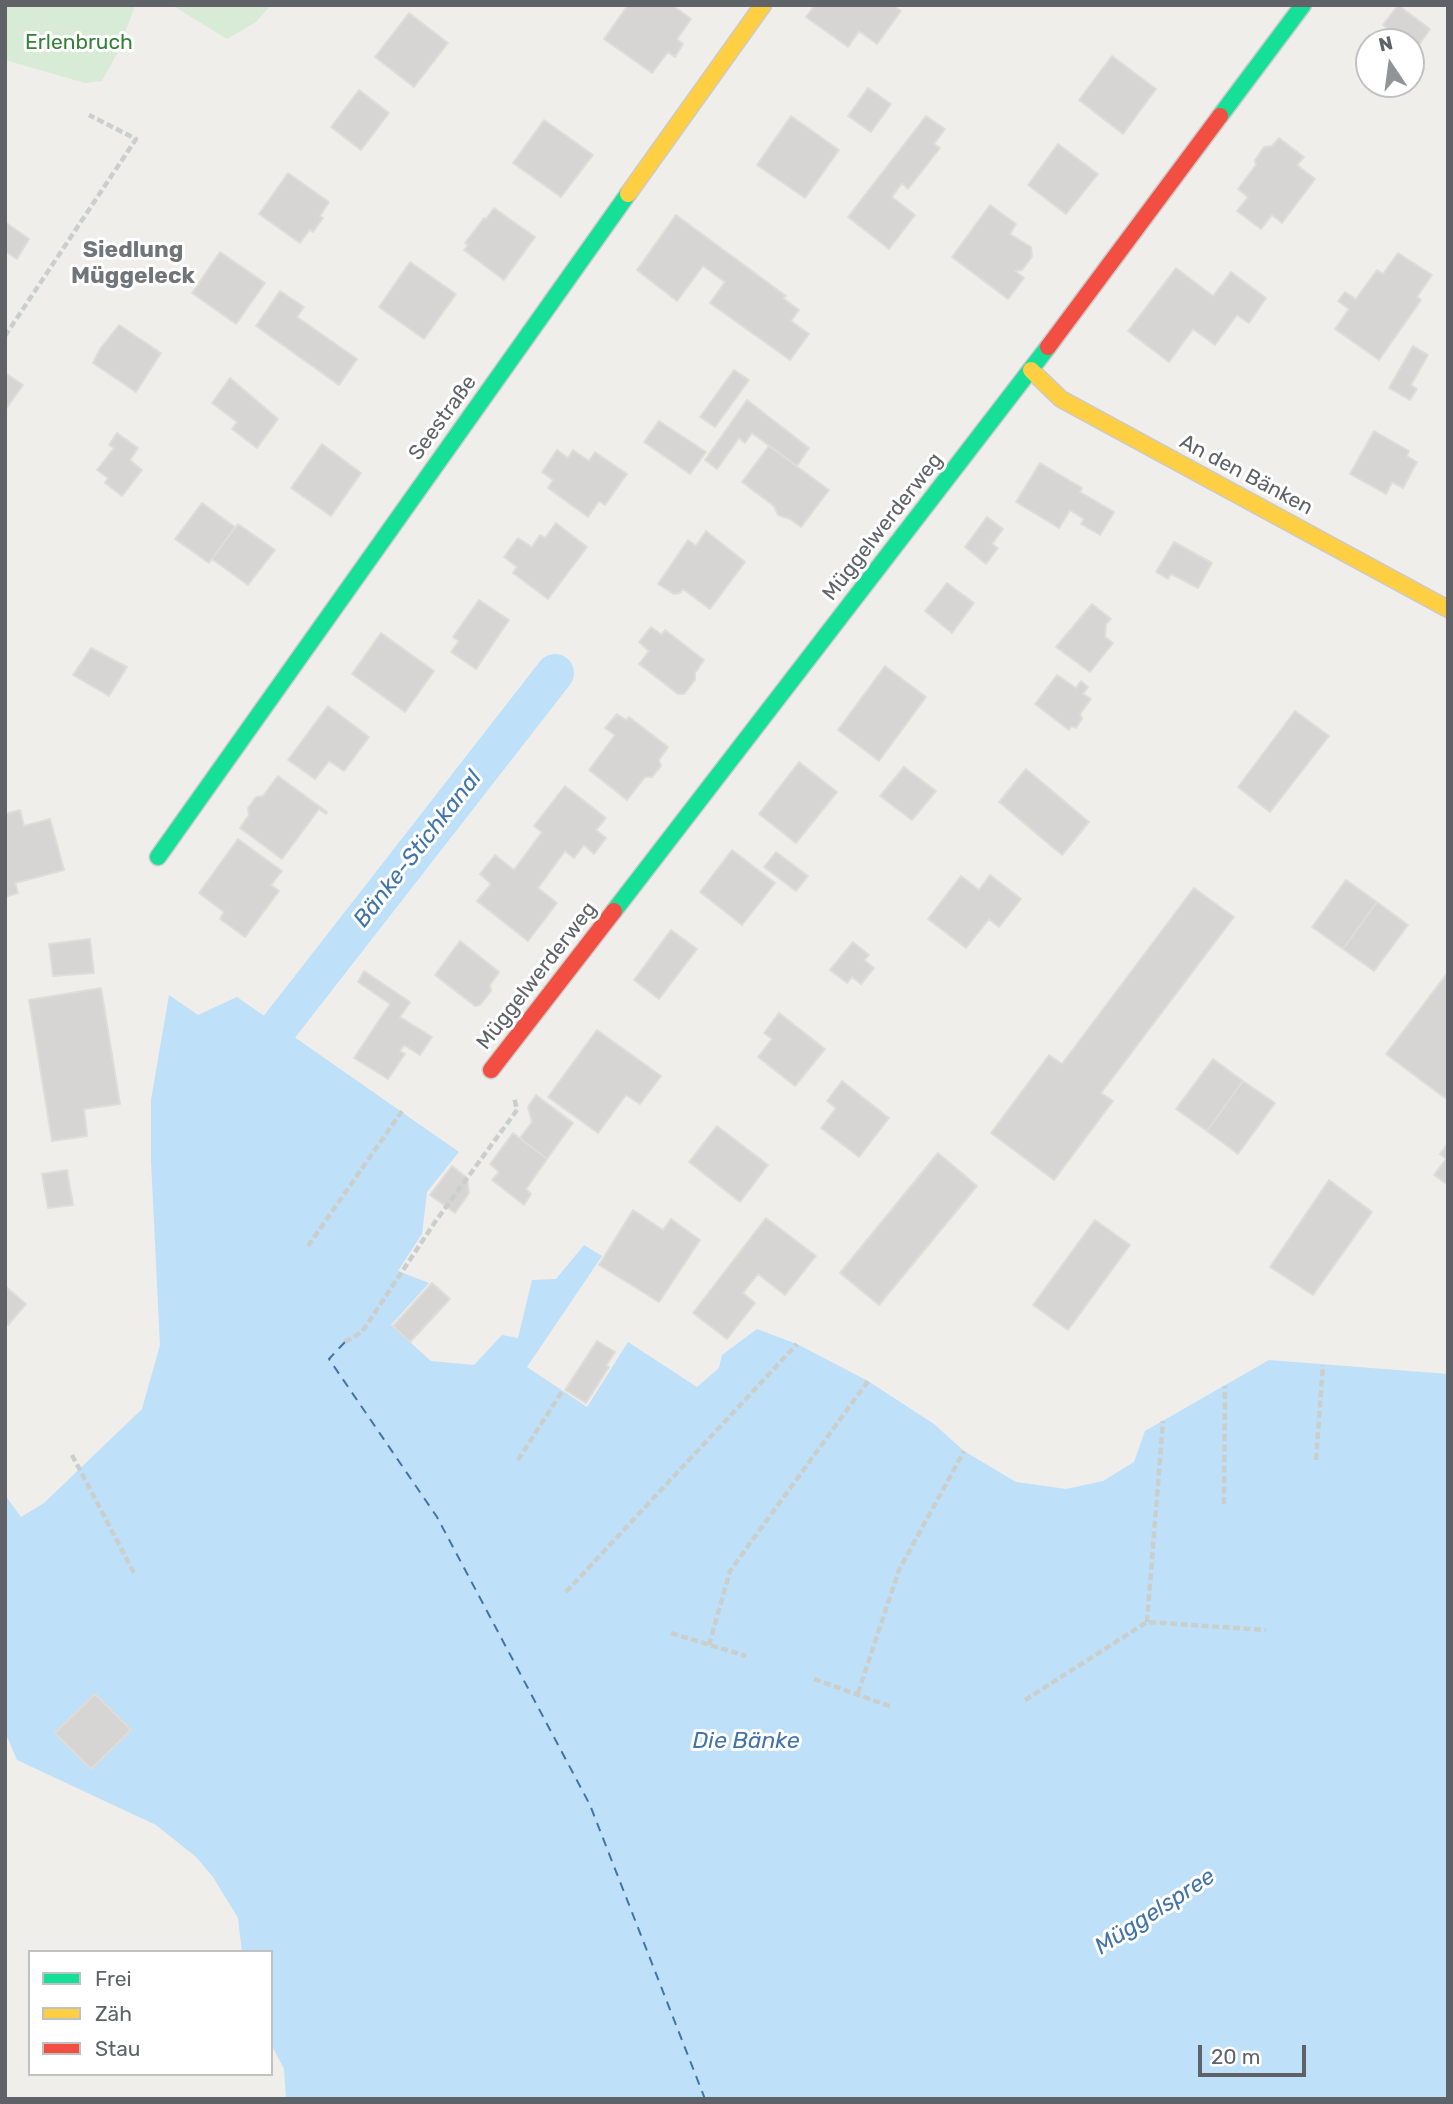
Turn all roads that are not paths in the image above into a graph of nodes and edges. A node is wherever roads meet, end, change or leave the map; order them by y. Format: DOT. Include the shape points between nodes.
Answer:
graph roads {
  1 [pos="763,5"];
  2 [pos="1303,5"];
  3 [pos="1031,370"];
  4 [pos="1448,609"];
  5 [pos="158,858"];
  6 [pos="491,1070"];
  1 -- 5 [label="street, Seestraße"];
  2 -- 3 [label="street, Müggelwerderweg"];
  3 -- 4 [label="street, An den Bänken" via="1061,399"];
  3 -- 6 [label="street, Müggelwerderweg"];
}
